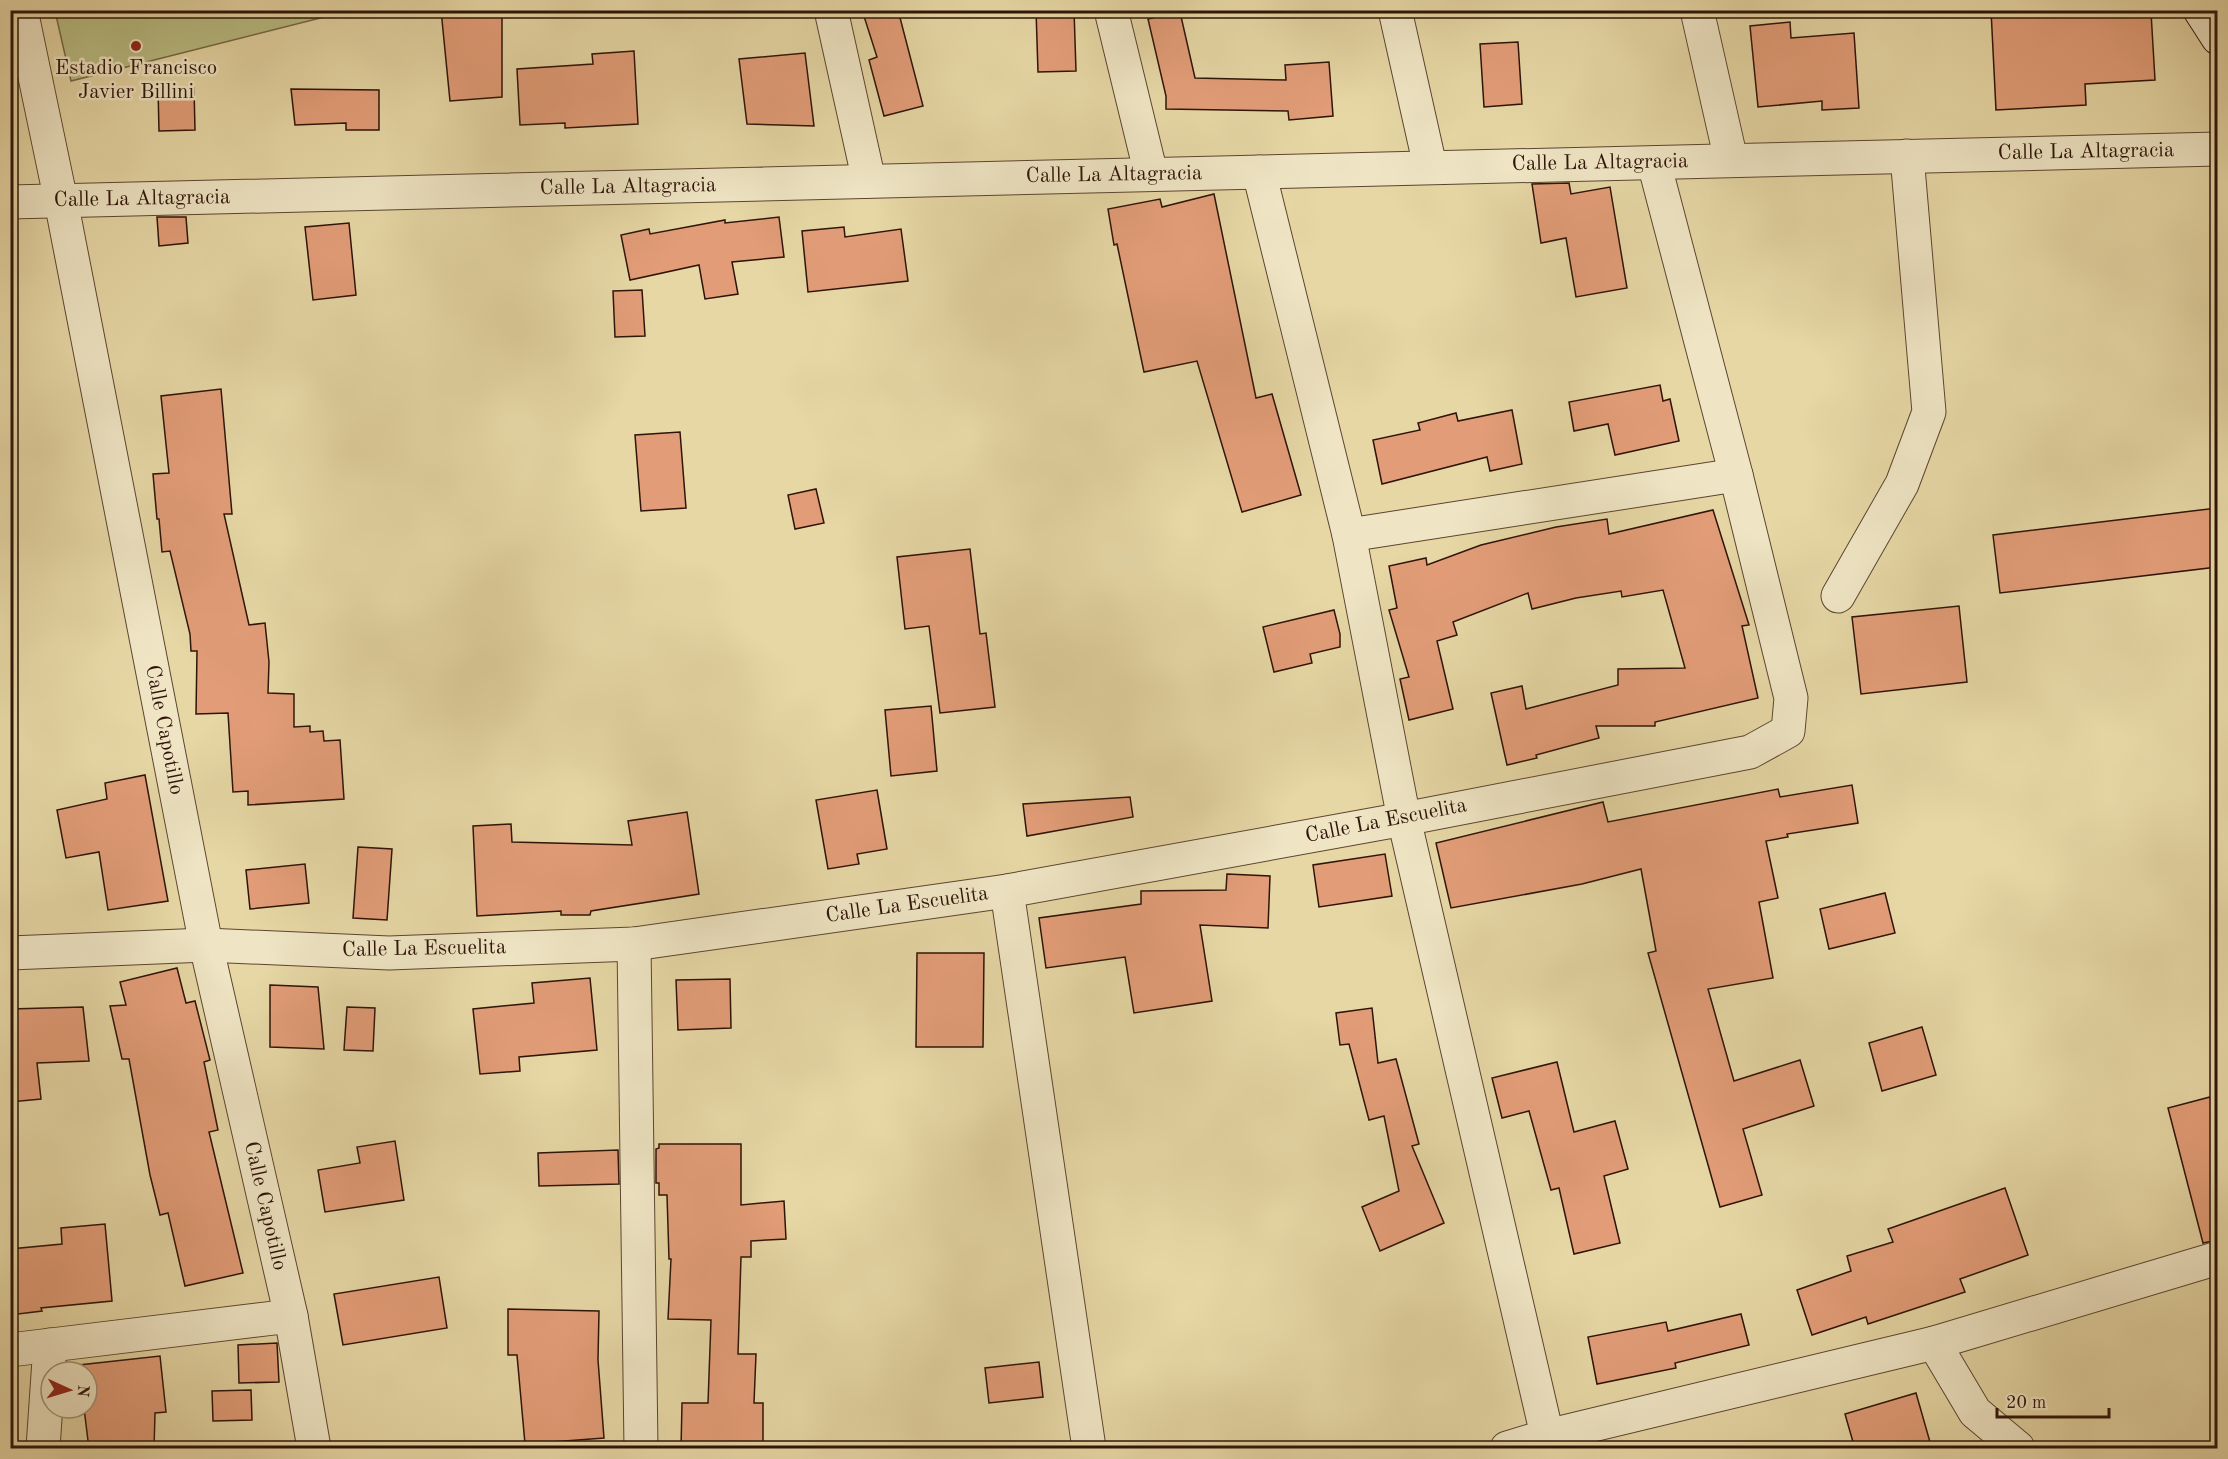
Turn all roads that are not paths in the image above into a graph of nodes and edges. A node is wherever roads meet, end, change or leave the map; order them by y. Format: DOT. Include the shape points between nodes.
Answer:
graph roads {
  1 [pos="21,10"];
  2 [pos="831,10"];
  3 [pos="1111,10"];
  4 [pos="1395,10"];
  5 [pos="1697,10"];
  6 [pos="2200,10"];
  7 [pos="2217,38"];
  8 [pos="2217,149"];
  9 [pos="1907,156"];
  10 [pos="1731,160"];
  11 [pos="1654,163"];
  12 [pos="1430,166"];
  13 [pos="1259,172"];
  14 [pos="1151,174"];
  15 [pos="869,181"];
  16 [pos="61,201"];
  17 [pos="10,202"];
  18 [pos="1736,475"];
  19 [pos="1349,535"];
  20 [pos="1838,596"];
  21 [pos="1404,819"];
  22 [pos="1007,891"];
  23 [pos="634,944"];
  24 [pos="206,945"];
  25 [pos="10,953"];
  26 [pos="2217,1258"];
  27 [pos="291,1316"];
  28 [pos="1934,1343"];
  29 [pos="50,1345"];
  30 [pos="10,1350"];
  31 [pos="1549,1442"];
  32 [pos="43,1449"];
  33 [pos="314,1449"];
  34 [pos="641,1449"];
  35 [pos="1089,1449"];
  36 [pos="1508,1449"];
  37 [pos="2018,1449"];
  1 -- 16 [label="street, Calle Capotillo"];
  2 -- 15 [label="street"];
  3 -- 14 [label="street"];
  4 -- 12 [label="street"];
  5 -- 10 [label="street"];
  6 -- 7 [label="street"];
  8 -- 9 [label="street, Calle La Altagracia"];
  9 -- 10 [label="street, Calle La Altagracia"];
  9 -- 20 [label="street" via="1929,412 1902,484"];
  10 -- 11 [label="street, Calle La Altagracia"];
  11 -- 12 [label="street, Calle La Altagracia"];
  11 -- 18 [label="street"];
  12 -- 13 [label="street, Calle La Altagracia"];
  13 -- 14 [label="street, Calle La Altagracia"];
  13 -- 19 [label="street"];
  14 -- 15 [label="street, Calle La Altagracia"];
  15 -- 16 [label="street, Calle La Altagracia"];
  16 -- 17 [label="street, Calle La Altagracia"];
  16 -- 24 [label="street, Calle Capotillo"];
  18 -- 19 [label="street"];
  18 -- 21 [label="street, Calle La Escuelita" via="1791,698 1788,732 1750,752"];
  19 -- 21 [label="street"];
  21 -- 22 [label="street, Calle La Escuelita"];
  21 -- 31 [label="street"];
  22 -- 23 [label="street, Calle La Escuelita"];
  22 -- 35 [label="street"];
  23 -- 24 [label="street, Calle La Escuelita" via="389,953"];
  23 -- 34 [label="street"];
  24 -- 25 [label="street, Calle La Escuelita"];
  24 -- 27 [label="street, Calle Capotillo"];
  26 -- 28 [label="street"];
  27 -- 29 [label="street"];
  27 -- 33 [label="street, Calle Capotillo"];
  28 -- 31 [label="street"];
  28 -- 37 [label="street" via="1975,1412"];
  29 -- 30 [label="street"];
  29 -- 32 [label="street"];
  31 -- 36 [label="street"];
}
